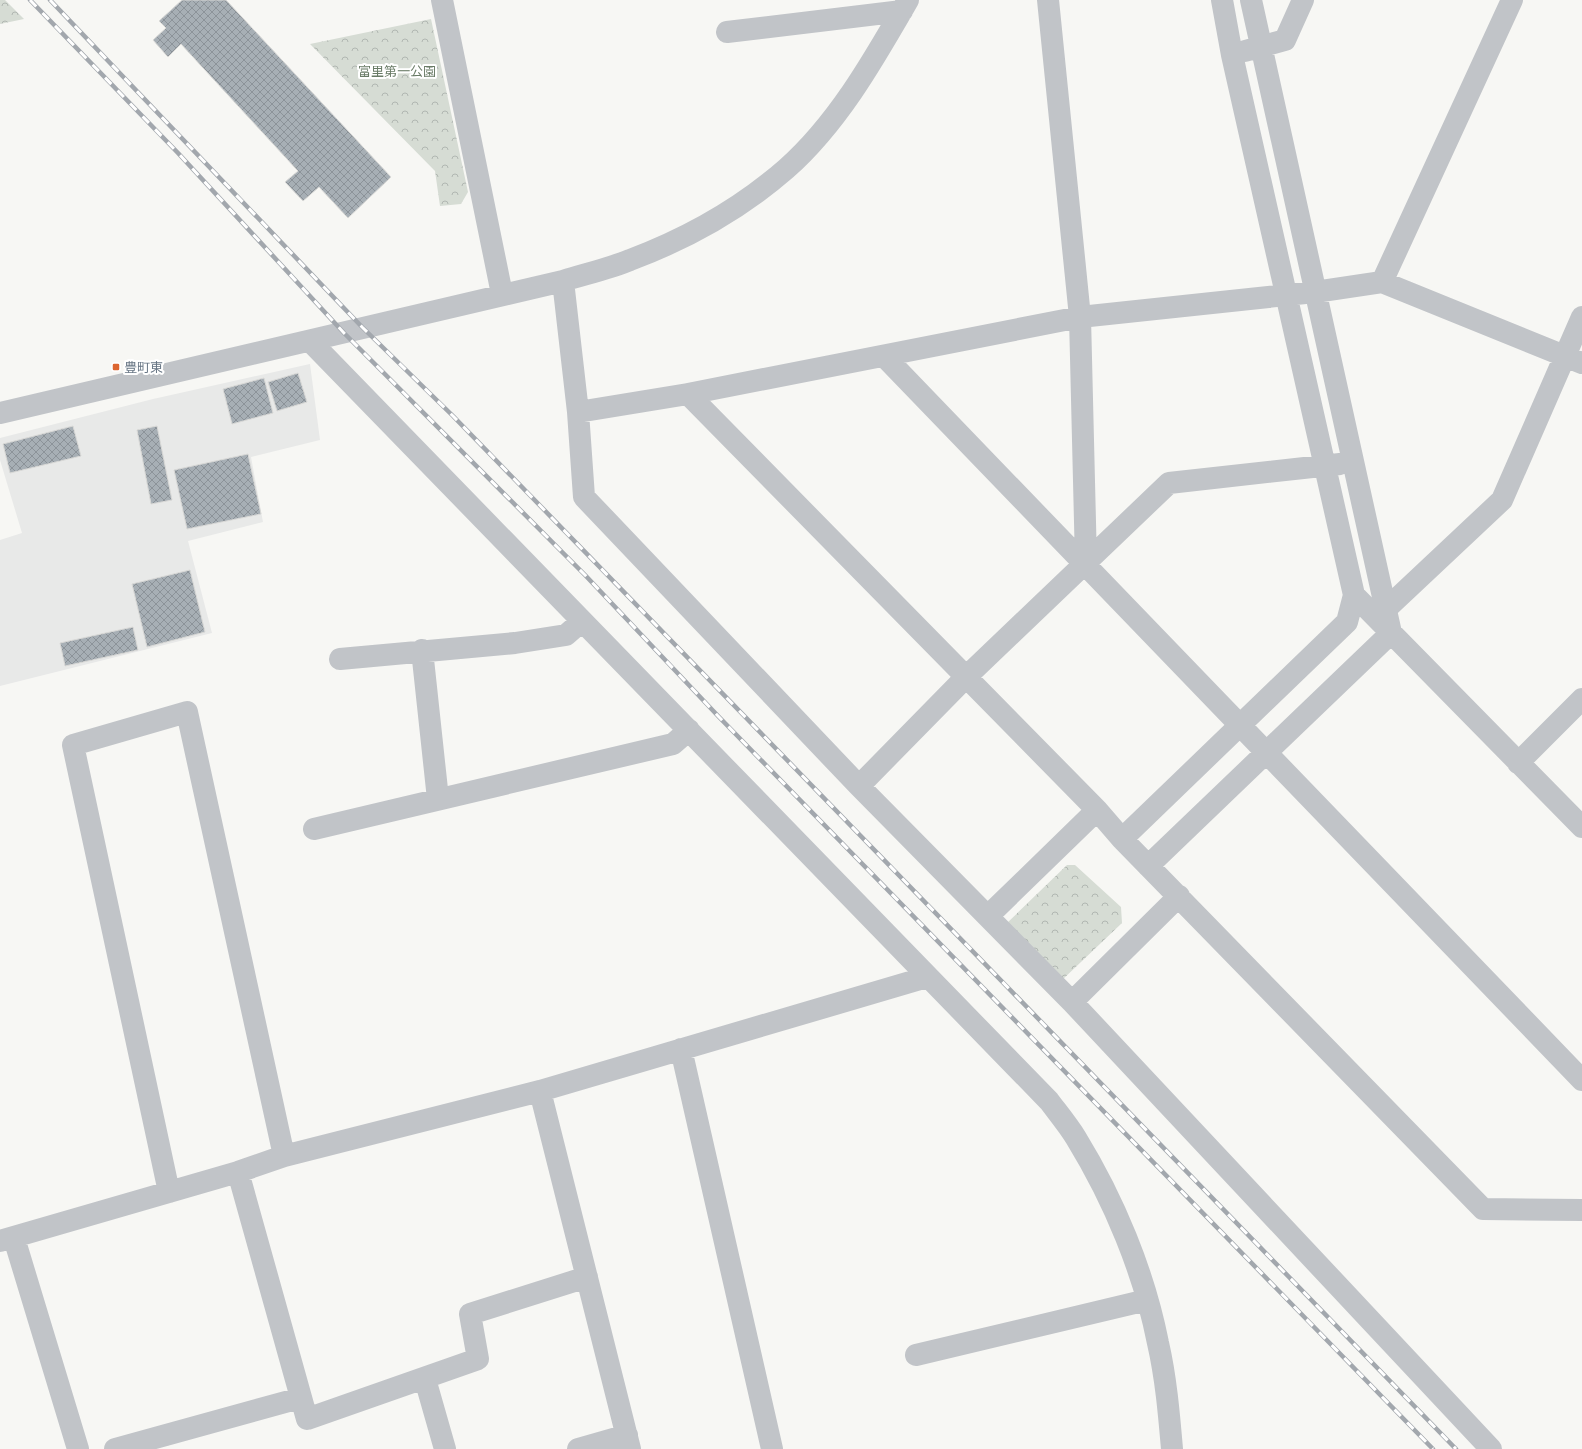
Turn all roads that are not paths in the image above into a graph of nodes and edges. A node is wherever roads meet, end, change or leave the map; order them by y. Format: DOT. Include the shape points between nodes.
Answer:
graph roads {
  1 [pos="442,0"];
  2 [pos="1048,0"];
  3 [pos="1222,0"];
  4 [pos="1251,0"];
  5 [pos="1304,0"];
  6 [pos="1512,0"];
  7 [pos="905,5"];
  8 [pos="727,32"];
  9 [pos="1260,46"];
  10 [pos="1232,55"];
  11 [pos="563,281"];
  12 [pos="1382,282"];
  13 [pos="1315,292"];
  14 [pos="502,294"];
  15 [pos="1286,294"];
  16 [pos="1080,317"];
  17 [pos="1582,317"];
  18 [pos="310,341"];
  19 [pos="884,356"];
  20 [pos="1573,360"];
  21 [pos="688,394"];
  22 [pos="578,412"];
  23 [pos="0,413"];
  24 [pos="1353,462"];
  25 [pos="1325,465"];
  26 [pos="1086,563"];
  27 [pos="1354,595"];
  28 [pos="1386,609"];
  29 [pos="582,621"];
  30 [pos="1391,633"];
  31 [pos="422,650"];
  32 [pos="340,659"];
  33 [pos="965,678"];
  34 [pos="1582,699"];
  35 [pos="1241,724"];
  36 [pos="689,730"];
  37 [pos="1267,752"];
  38 [pos="1518,763"];
  39 [pos="859,786"];
  40 [pos="438,799"];
  41 [pos="1097,810"];
  42 [pos="1582,827"];
  43 [pos="314,829"];
  44 [pos="1122,839"];
  45 [pos="1148,866"];
  46 [pos="1179,896"];
  47 [pos="988,916"];
  48 [pos="927,977"];
  49 [pos="1072,1002"];
  50 [pos="681,1049"];
  51 [pos="1582,1080"];
  52 [pos="540,1091"];
  53 [pos="284,1156"];
  54 [pos="238,1172"];
  55 [pos="169,1192"];
  56 [pos="1582,1210"];
  57 [pos="7,1239"];
  58 [pos="587,1277"];
  59 [pos="1147,1300"];
  60 [pos="916,1356"];
  61 [pos="424,1379"];
  62 [pos="300,1398"];
  63 [pos="629,1442"];
  64 [pos="78,1449"];
  65 [pos="115,1449"];
  66 [pos="445,1449"];
  67 [pos="578,1449"];
  68 [pos="772,1449"];
  69 [pos="1172,1449"];
  70 [pos="1491,1449"];
  1 -- 14 [label="street"];
  2 -- 16 [label="street"];
  3 -- 10 [label="street"];
  4 -- 9 [label="street"];
  5 -- 9 [label="street" via="1285,40"];
  6 -- 12 [label="street"];
  7 -- 8 [label="street"];
  7 -- 11 [label="street" via="859,81 824,129 781,173 742,203 689,234 629,261"];
  9 -- 10 [label="street"];
  9 -- 13 [label="street"];
  10 -- 15 [label="street"];
  11 -- 14 [label="street"];
  11 -- 22 [label="street"];
  12 -- 13 [label="street"];
  12 -- 20 [label="street"];
  13 -- 15 [label="street"];
  13 -- 24 [label="street"];
  14 -- 18 [label="street"];
  15 -- 16 [label="street"];
  15 -- 25 [label="street"];
  16 -- 19 [label="street"];
  16 -- 26 [label="street"];
  17 -- 20 [label="street"];
  18 -- 23 [label="street"];
  18 -- 29 [label="street"];
  19 -- 21 [label="street"];
  19 -- 26 [label="street"];
  20 -- 28 [label="street" via="1502,500"];
  21 -- 22 [label="street"];
  21 -- 33 [label="street"];
  22 -- 39 [label="street" via="584,497"];
  24 -- 25 [label="street"];
  24 -- 28 [label="street"];
  25 -- 26 [label="street" via="1169,483"];
  25 -- 27 [label="street"];
  26 -- 33 [label="street"];
  26 -- 35 [label="street"];
  27 -- 30 [label="street"];
  27 -- 35 [label="street" via="1347,622"];
  28 -- 30 [label="street"];
  29 -- 31 [label="street" via="566,635 515,643"];
  29 -- 36 [label="street"];
  30 -- 37 [label="street"];
  30 -- 38 [label="street"];
  31 -- 32 [label="street"];
  31 -- 40 [label="street"];
  33 -- 39 [label="street"];
  33 -- 41 [label="street"];
  34 -- 38 [label="street"];
  35 -- 37 [label="street"];
  35 -- 44 [label="street"];
  36 -- 40 [label="street" via="673,744"];
  36 -- 48 [label="street"];
  37 -- 45 [label="street"];
  37 -- 51 [label="street"];
  38 -- 42 [label="street"];
  39 -- 47 [label="street"];
  40 -- 43 [label="street"];
  41 -- 44 [label="street"];
  41 -- 47 [label="street"];
  44 -- 45 [label="street"];
  45 -- 46 [label="street"];
  46 -- 49 [label="street"];
  46 -- 56 [label="street" via="1483,1209"];
  47 -- 49 [label="street"];
  48 -- 50 [label="street"];
  48 -- 59 [label="street" via="1049,1101 1075,1136 1098,1177 1122,1229"];
  49 -- 70 [label="street"];
  50 -- 52 [label="street"];
  50 -- 68 [label="street"];
  52 -- 53 [label="street"];
  52 -- 58 [label="street"];
  53 -- 54 [label="street"];
  53 -- 55 [label="street" via="187,712 73,745"];
  54 -- 55 [label="street"];
  54 -- 62 [label="street"];
  55 -- 57 [label="street"];
  57 -- 64 [label="street"];
  58 -- 61 [label="street" via="470,1314 478,1359"];
  58 -- 63 [label="street"];
  59 -- 60 [label="street"];
  59 -- 69 [label="street" via="1158,1343"];
  61 -- 62 [label="street" via="307,1419"];
  61 -- 66 [label="street"];
  62 -- 65 [label="street"];
  63 -- 67 [label="street"];
}
